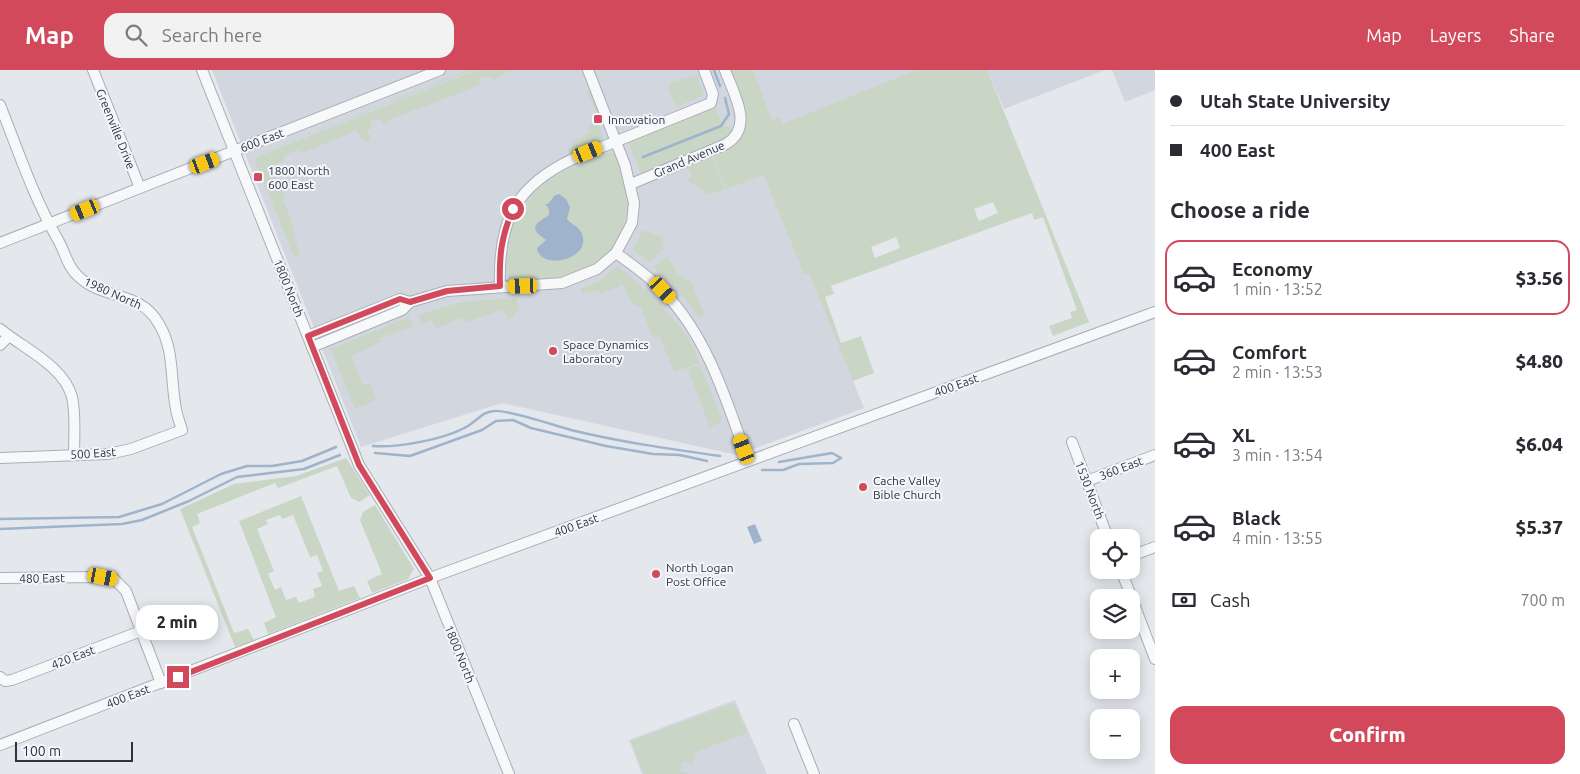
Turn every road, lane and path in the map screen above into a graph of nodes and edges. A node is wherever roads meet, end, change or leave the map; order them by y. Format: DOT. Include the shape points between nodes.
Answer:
graph roads {
  1 [pos="93,70"];
  2 [pos="202,70"];
  3 [pos="440,70"];
  4 [pos="588,70"];
  5 [pos="704,70"];
  6 [pos="725,70"];
  7 [pos="0,105"];
  8 [pos="615,141"];
  9 [pos="234,151"];
  10 [pos="631,184"];
  11 [pos="140,188"];
  12 [pos="49,224"];
  13 [pos="0,243"];
  14 [pos="616,253"];
  15 [pos="500,286"];
  16 [pos="410,302"];
  17 [pos="1155,312"];
  18 [pos="0,329"];
  19 [pos="9,336"];
  20 [pos="308,336"];
  21 [pos="0,345"];
  22 [pos="312,346"];
  23 [pos="182,430"];
  24 [pos="1072,442"];
  25 [pos="74,455"];
  26 [pos="1155,455"];
  27 [pos="0,458"];
  28 [pos="748,461"];
  29 [pos="1087,481"];
  30 [pos="1105,529"];
  31 [pos="1155,547"];
  32 [pos="1140,553"];
  33 [pos="0,578"];
  34 [pos="430,578"];
  35 [pos="1124,579"];
  36 [pos="141,631"];
  37 [pos="1155,658"];
  38 [pos="2,679"];
  39 [pos="161,683"];
  40 [pos="794,724"];
  41 [pos="0,745"];
  42 [pos="509,774"];
  43 [pos="814,774"];
  1 -- 11 [label="street, Greenville Drive"];
  2 -- 9 [label="street, 1800 North"];
  3 -- 9 [label="street, 600 East"];
  4 -- 8 [label="street"];
  5 -- 8 [label="street" via="713,94 711,104"];
  6 -- 10 [label="street, Grand Avenue" via="742,116 741,127 735,137 726,144"];
  7 -- 12 [label="street, 1980 North"];
  8 -- 10 [label="street"];
  8 -- 15 [label="street" via="560,165 529,187 513,209 503,234 499,256"];
  9 -- 11 [label="street, 600 East"];
  9 -- 20 [label="street, 1800 North"];
  10 -- 14 [label="street" via="634,203 632,223"];
  11 -- 12 [label="street, 600 East"];
  12 -- 13 [label="street, 600 East"];
  12 -- 23 [label="street, 1980 North" via="78,277 89,285 137,301 158,322 171,352 176,408"];
  14 -- 15 [label="street" via="597,269 562,283"];
  14 -- 28 [label="street" via="663,290 691,326 710,360"];
  15 -- 16 [label="street" via="447,291"];
  16 -- 20 [label="street" via="400,299"];
  16 -- 22 [label="street" via="402,310"];
  17 -- 28 [label="street, 400 East"];
  18 -- 19 [label="street"];
  19 -- 21 [label="street"];
  19 -- 25 [label="street" via="54,370 69,389"];
  20 -- 22 [label="street, 1800 North"];
  22 -- 34 [label="street, 1800 North" via="359,465"];
  23 -- 25 [label="street, 500 East" via="131,449 108,454"];
  24 -- 29 [label="street, 1530 North"];
  25 -- 27 [label="street, 500 East"];
  26 -- 29 [label="street, 360 East"];
  28 -- 34 [label="street, 400 East"];
  29 -- 30 [label="street, 1530 North"];
  31 -- 32 [label="street"];
  33 -- 36 [label="street, 480 East" via="114,579 126,591"];
  34 -- 39 [label="street, 400 East"];
  34 -- 42 [label="street, 1800 North"];
  35 -- 37 [label="street"];
  36 -- 38 [label="street, 420 East"];
  36 -- 39 [label="street"];
  39 -- 41 [label="street, 400 East"];
  40 -- 43 [label="street"];
}
